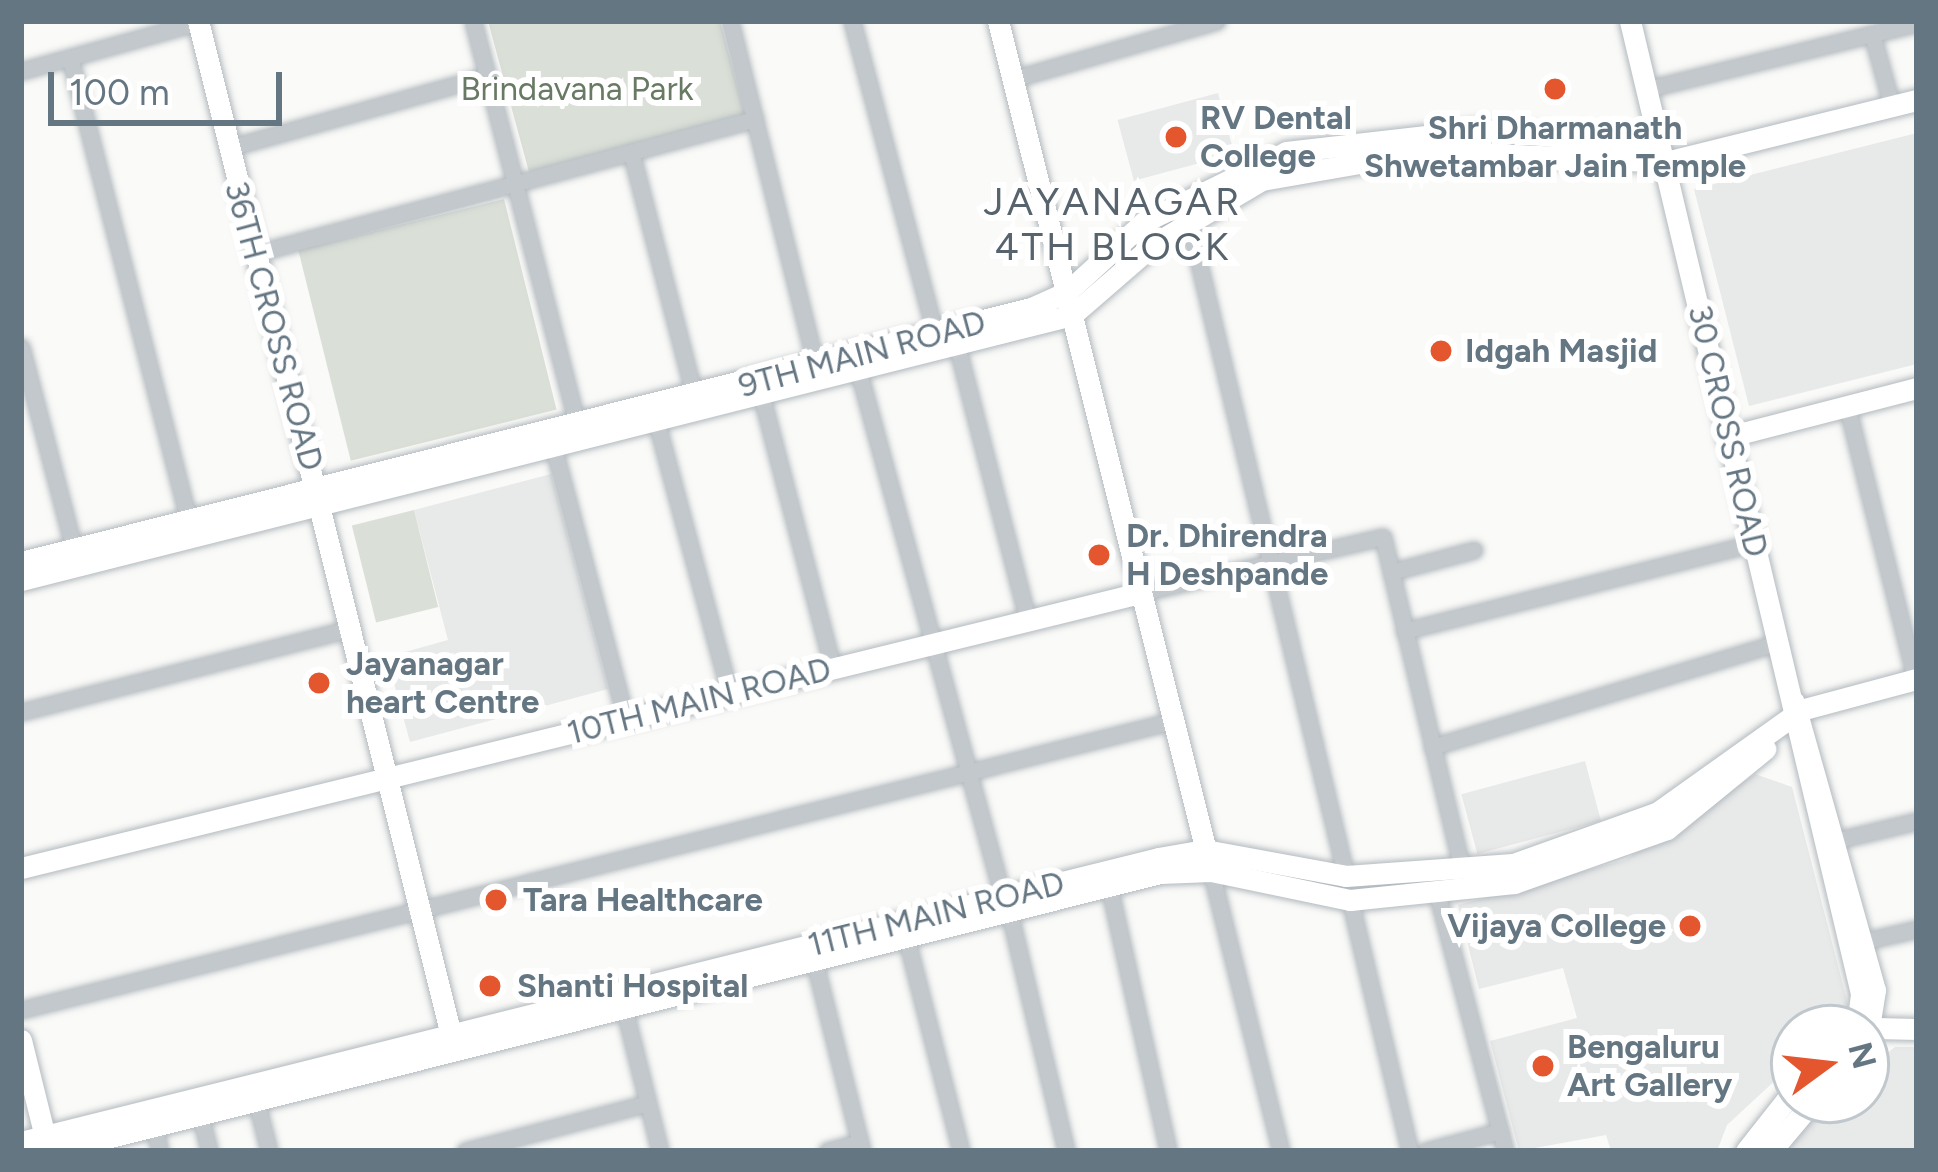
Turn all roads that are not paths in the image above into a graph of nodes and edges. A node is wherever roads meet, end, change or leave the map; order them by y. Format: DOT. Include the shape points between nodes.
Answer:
graph roads {
  1 [pos="202,21"];
  2 [pos="473,21"];
  3 [pos="730,21"];
  4 [pos="853,21"];
  5 [pos="998,21"];
  6 [pos="1217,21"];
  7 [pos="1630,21"];
  8 [pos="1917,22"];
  9 [pos="1872,34"];
  10 [pos="70,58"];
  11 [pos="21,71"];
  12 [pos="488,76"];
  13 [pos="1013,79"];
  14 [pos="1647,88"];
  15 [pos="1917,100"];
  16 [pos="1892,106"];
  17 [pos="755,119"];
  18 [pos="234,146"];
  19 [pos="631,152"];
  20 [pos="1666,162"];
  21 [pos="515,183"];
  22 [pos="1189,222"];
  23 [pos="260,252"];
  24 [pos="1067,292"];
  25 [pos="1072,315"];
  26 [pos="936,338"];
  27 [pos="21,346"];
  28 [pos="958,350"];
  29 [pos="857,368"];
  30 [pos="819,376"];
  31 [pos="1917,388"];
  32 [pos="695,398"];
  33 [pos="762,398"];
  34 [pos="1847,406"];
  35 [pos="657,424"];
  36 [pos="580,435"];
  37 [pos="1727,437"];
  38 [pos="552,442"];
  39 [pos="323,499"];
  40 [pos="191,530"];
  41 [pos="1754,543"];
  42 [pos="1474,550"];
  43 [pos="76,557"];
  44 [pos="21,562"];
  45 [pos="1266,562"];
  46 [pos="1391,572"];
  47 [pos="21,580"];
  48 [pos="1140,593"];
  49 [pos="1028,621"];
  50 [pos="353,628"];
  51 [pos="1404,631"];
  52 [pos="1779,642"];
  53 [pos="936,643"];
  54 [pos="833,668"];
  55 [pos="1916,680"];
  56 [pos="730,694"];
  57 [pos="21,712"];
  58 [pos="1795,716"];
  59 [pos="626,719"];
  60 [pos="1172,722"];
  61 [pos="1432,747"];
  62 [pos="971,772"];
  63 [pos="392,776"];
  64 [pos="1917,821"];
  65 [pos="1838,840"];
  66 [pos="1208,861"];
  67 [pos="21,868"];
  68 [pos="1463,874"];
  69 [pos="1346,876"];
  70 [pos="1109,886"];
  71 [pos="1437,893"];
  72 [pos="1350,900"];
  73 [pos="1006,904"];
  74 [pos="427,910"];
  75 [pos="1917,929"];
  76 [pos="906,937"];
  77 [pos="1864,941"];
  78 [pos="814,960"];
  79 [pos="1862,1004"];
  80 [pos="1866,1004"];
  81 [pos="624,1008"];
  82 [pos="21,1010"];
  83 [pos="21,1040"];
  84 [pos="460,1040"];
  85 [pos="256,1100"];
  86 [pos="648,1103"];
  87 [pos="200,1114"];
  88 [pos="1770,1120"];
  89 [pos="1794,1124"];
  90 [pos="154,1126"];
  91 [pos="1500,1131"];
  92 [pos="536,1132"];
  93 [pos="21,1142"];
  94 [pos="109,1144"];
  95 [pos="50,1146"];
  96 [pos="861,1146"];
  97 [pos="160,1151"];
  98 [pos="209,1151"];
  99 [pos="269,1151"];
  100 [pos="465,1151"];
  101 [pos="542,1151"];
  102 [pos="660,1151"];
  103 [pos="827,1151"];
  104 [pos="961,1151"];
  105 [pos="1066,1151"];
  106 [pos="1168,1151"];
  107 [pos="1281,1151"];
  108 [pos="1410,1151"];
  109 [pos="1426,1151"];
  110 [pos="1505,1151"];
  111 [pos="1746,1151"];
  112 [pos="1771,1151"];
  1 -- 10 [label="street"];
  1 -- 18 [label="main road, 36TH CROSS ROAD"];
  2 -- 12 [label="street"];
  3 -- 17 [label="street"];
  4 -- 26 [label="street"];
  5 -- 13 [label="main road"];
  6 -- 13 [label="street"];
  7 -- 14 [label="main road, 30 CROSS ROAD"];
  8 -- 9 [label="street"];
  9 -- 14 [label="street"];
  9 -- 16 [label="street"];
  10 -- 11 [label="street"];
  10 -- 40 [label="street"];
  12 -- 18 [label="street"];
  12 -- 21 [label="street"];
  13 -- 24 [label="main road"];
  14 -- 20 [label="main road, 30 CROSS ROAD"];
  15 -- 16 [label="main road, 9TH MAIN ROAD"];
  16 -- 20 [label="main road, 9TH MAIN ROAD"];
  17 -- 19 [label="street"];
  17 -- 30 [label="street"];
  18 -- 23 [label="main road, 36TH CROSS ROAD"];
  19 -- 21 [label="street"];
  19 -- 32 [label="street"];
  20 -- 22 [label="main road, 9TH MAIN ROAD" via="1428,152 1262,180"];
  20 -- 24 [label="main road, 9TH MAIN ROAD" via="1640,143 1479,130 1286,152 1144,222"];
  20 -- 37 [label="main road, 30 CROSS ROAD"];
  21 -- 23 [label="street"];
  21 -- 36 [label="street"];
  22 -- 25 [label="main road, 9TH MAIN ROAD"];
  22 -- 45 [label="street"];
  23 -- 39 [label="main road, 36TH CROSS ROAD"];
  24 -- 25 [label="main road"];
  24 -- 26 [label="main road, 9TH MAIN ROAD"];
  25 -- 28 [label="main road, 9TH MAIN ROAD"];
  25 -- 48 [label="main road"];
  26 -- 29 [label="main road, 9TH MAIN ROAD"];
  27 -- 43 [label="street"];
  28 -- 29 [label="main road, 9TH MAIN ROAD"];
  28 -- 49 [label="street"];
  29 -- 30 [label="main road, 9TH MAIN ROAD"];
  29 -- 53 [label="street"];
  30 -- 32 [label="main road, 9TH MAIN ROAD"];
  30 -- 33 [label="main road, 9TH MAIN ROAD"];
  31 -- 34 [label="main road"];
  32 -- 36 [label="main road, 9TH MAIN ROAD"];
  33 -- 35 [label="main road, 9TH MAIN ROAD"];
  33 -- 54 [label="street"];
  34 -- 37 [label="main road"];
  34 -- 55 [label="street"];
  35 -- 36 [label="main road, 9TH MAIN ROAD"];
  35 -- 56 [label="street"];
  36 -- 38 [label="main road, 9TH MAIN ROAD"];
  37 -- 41 [label="main road, 30 CROSS ROAD"];
  38 -- 39 [label="main road, 9TH MAIN ROAD"];
  38 -- 59 [label="street"];
  39 -- 40 [label="main road, 9TH MAIN ROAD"];
  39 -- 50 [label="main road, 36TH CROSS ROAD"];
  40 -- 43 [label="main road, 9TH MAIN ROAD"];
  41 -- 51 [label="street"];
  41 -- 52 [label="main road, 30 CROSS ROAD"];
  42 -- 46 [label="street"];
  43 -- 44 [label="main road, 9TH MAIN ROAD"];
  43 -- 47 [label="main road, 9TH MAIN ROAD"];
  45 -- 46 [label="street, 10TH MAIN ROAD" via="1377,535"];
  45 -- 48 [label="street, 10TH MAIN ROAD"];
  45 -- 69 [label="street"];
  46 -- 51 [label="street"];
  48 -- 49 [label="main road, 10TH MAIN ROAD"];
  48 -- 60 [label="main road"];
  49 -- 53 [label="main road, 10TH MAIN ROAD"];
  50 -- 57 [label="street"];
  50 -- 63 [label="main road, 36TH CROSS ROAD"];
  51 -- 61 [label="street"];
  52 -- 58 [label="main road, 30 CROSS ROAD"];
  52 -- 61 [label="street"];
  53 -- 54 [label="main road, 10TH MAIN ROAD"];
  53 -- 62 [label="street"];
  54 -- 56 [label="main road, 10TH MAIN ROAD"];
  55 -- 58 [label="main road"];
  56 -- 59 [label="main road, 10TH MAIN ROAD"];
  58 -- 65 [label="main road"];
  58 -- 68 [label="main road, 11TH MAIN ROAD" via="1658,812"];
  58 -- 71 [label="main road, 11TH MAIN ROAD" via="1627,850"];
  58 -- 79 [label="main road"];
  59 -- 63 [label="main road, 10TH MAIN ROAD"];
  60 -- 62 [label="street"];
  60 -- 66 [label="main road"];
  61 -- 68 [label="street"];
  62 -- 73 [label="street"];
  62 -- 74 [label="street"];
  63 -- 67 [label="main road, 10TH MAIN ROAD"];
  63 -- 74 [label="main road, 36TH CROSS ROAD"];
  64 -- 65 [label="street"];
  65 -- 77 [label="main road"];
  66 -- 69 [label="main road, 11TH MAIN ROAD"];
  66 -- 70 [label="main road, 11TH MAIN ROAD"];
  66 -- 72 [label="main road, 11TH MAIN ROAD"];
  66 -- 73 [label="main road, 11TH MAIN ROAD"];
  66 -- 107 [label="street"];
  68 -- 69 [label="main road, 11TH MAIN ROAD"];
  70 -- 73 [label="main road, 11TH MAIN ROAD"];
  70 -- 106 [label="street"];
  71 -- 72 [label="main road, 11TH MAIN ROAD"];
  71 -- 91 [label="street"];
  72 -- 108 [label="street"];
  73 -- 76 [label="main road, 11TH MAIN ROAD"];
  73 -- 84 [label="main road, 11TH MAIN ROAD"];
  73 -- 105 [label="street"];
  74 -- 82 [label="street"];
  74 -- 84 [label="main road, 36TH CROSS ROAD"];
  75 -- 77 [label="street"];
  76 -- 78 [label="main road, 11TH MAIN ROAD"];
  76 -- 104 [label="street"];
  77 -- 80 [label="main road"];
  78 -- 81 [label="main road, 11TH MAIN ROAD"];
  78 -- 96 [label="street"];
  81 -- 84 [label="main road, 11TH MAIN ROAD"];
  81 -- 86 [label="street"];
  83 -- 95 [label="main road"];
  84 -- 85 [label="main road, 11TH MAIN ROAD"];
  84 -- 95 [label="main road, 11TH MAIN ROAD"];
  85 -- 87 [label="main road, 11TH MAIN ROAD"];
  85 -- 99 [label="street"];
  86 -- 92 [label="street"];
  86 -- 102 [label="street"];
  87 -- 90 [label="main road, 11TH MAIN ROAD"];
  87 -- 98 [label="street"];
  88 -- 111 [label="main road"];
  89 -- 112 [label="main road"];
  90 -- 94 [label="main road, 11TH MAIN ROAD"];
  90 -- 97 [label="street"];
  91 -- 109 [label="street"];
  91 -- 110 [label="street"];
  92 -- 100 [label="street"];
  92 -- 101 [label="street"];
  93 -- 95 [label="main road, 11TH MAIN ROAD"];
  94 -- 95 [label="main road, 11TH MAIN ROAD"];
  96 -- 103 [label="street"];
}
